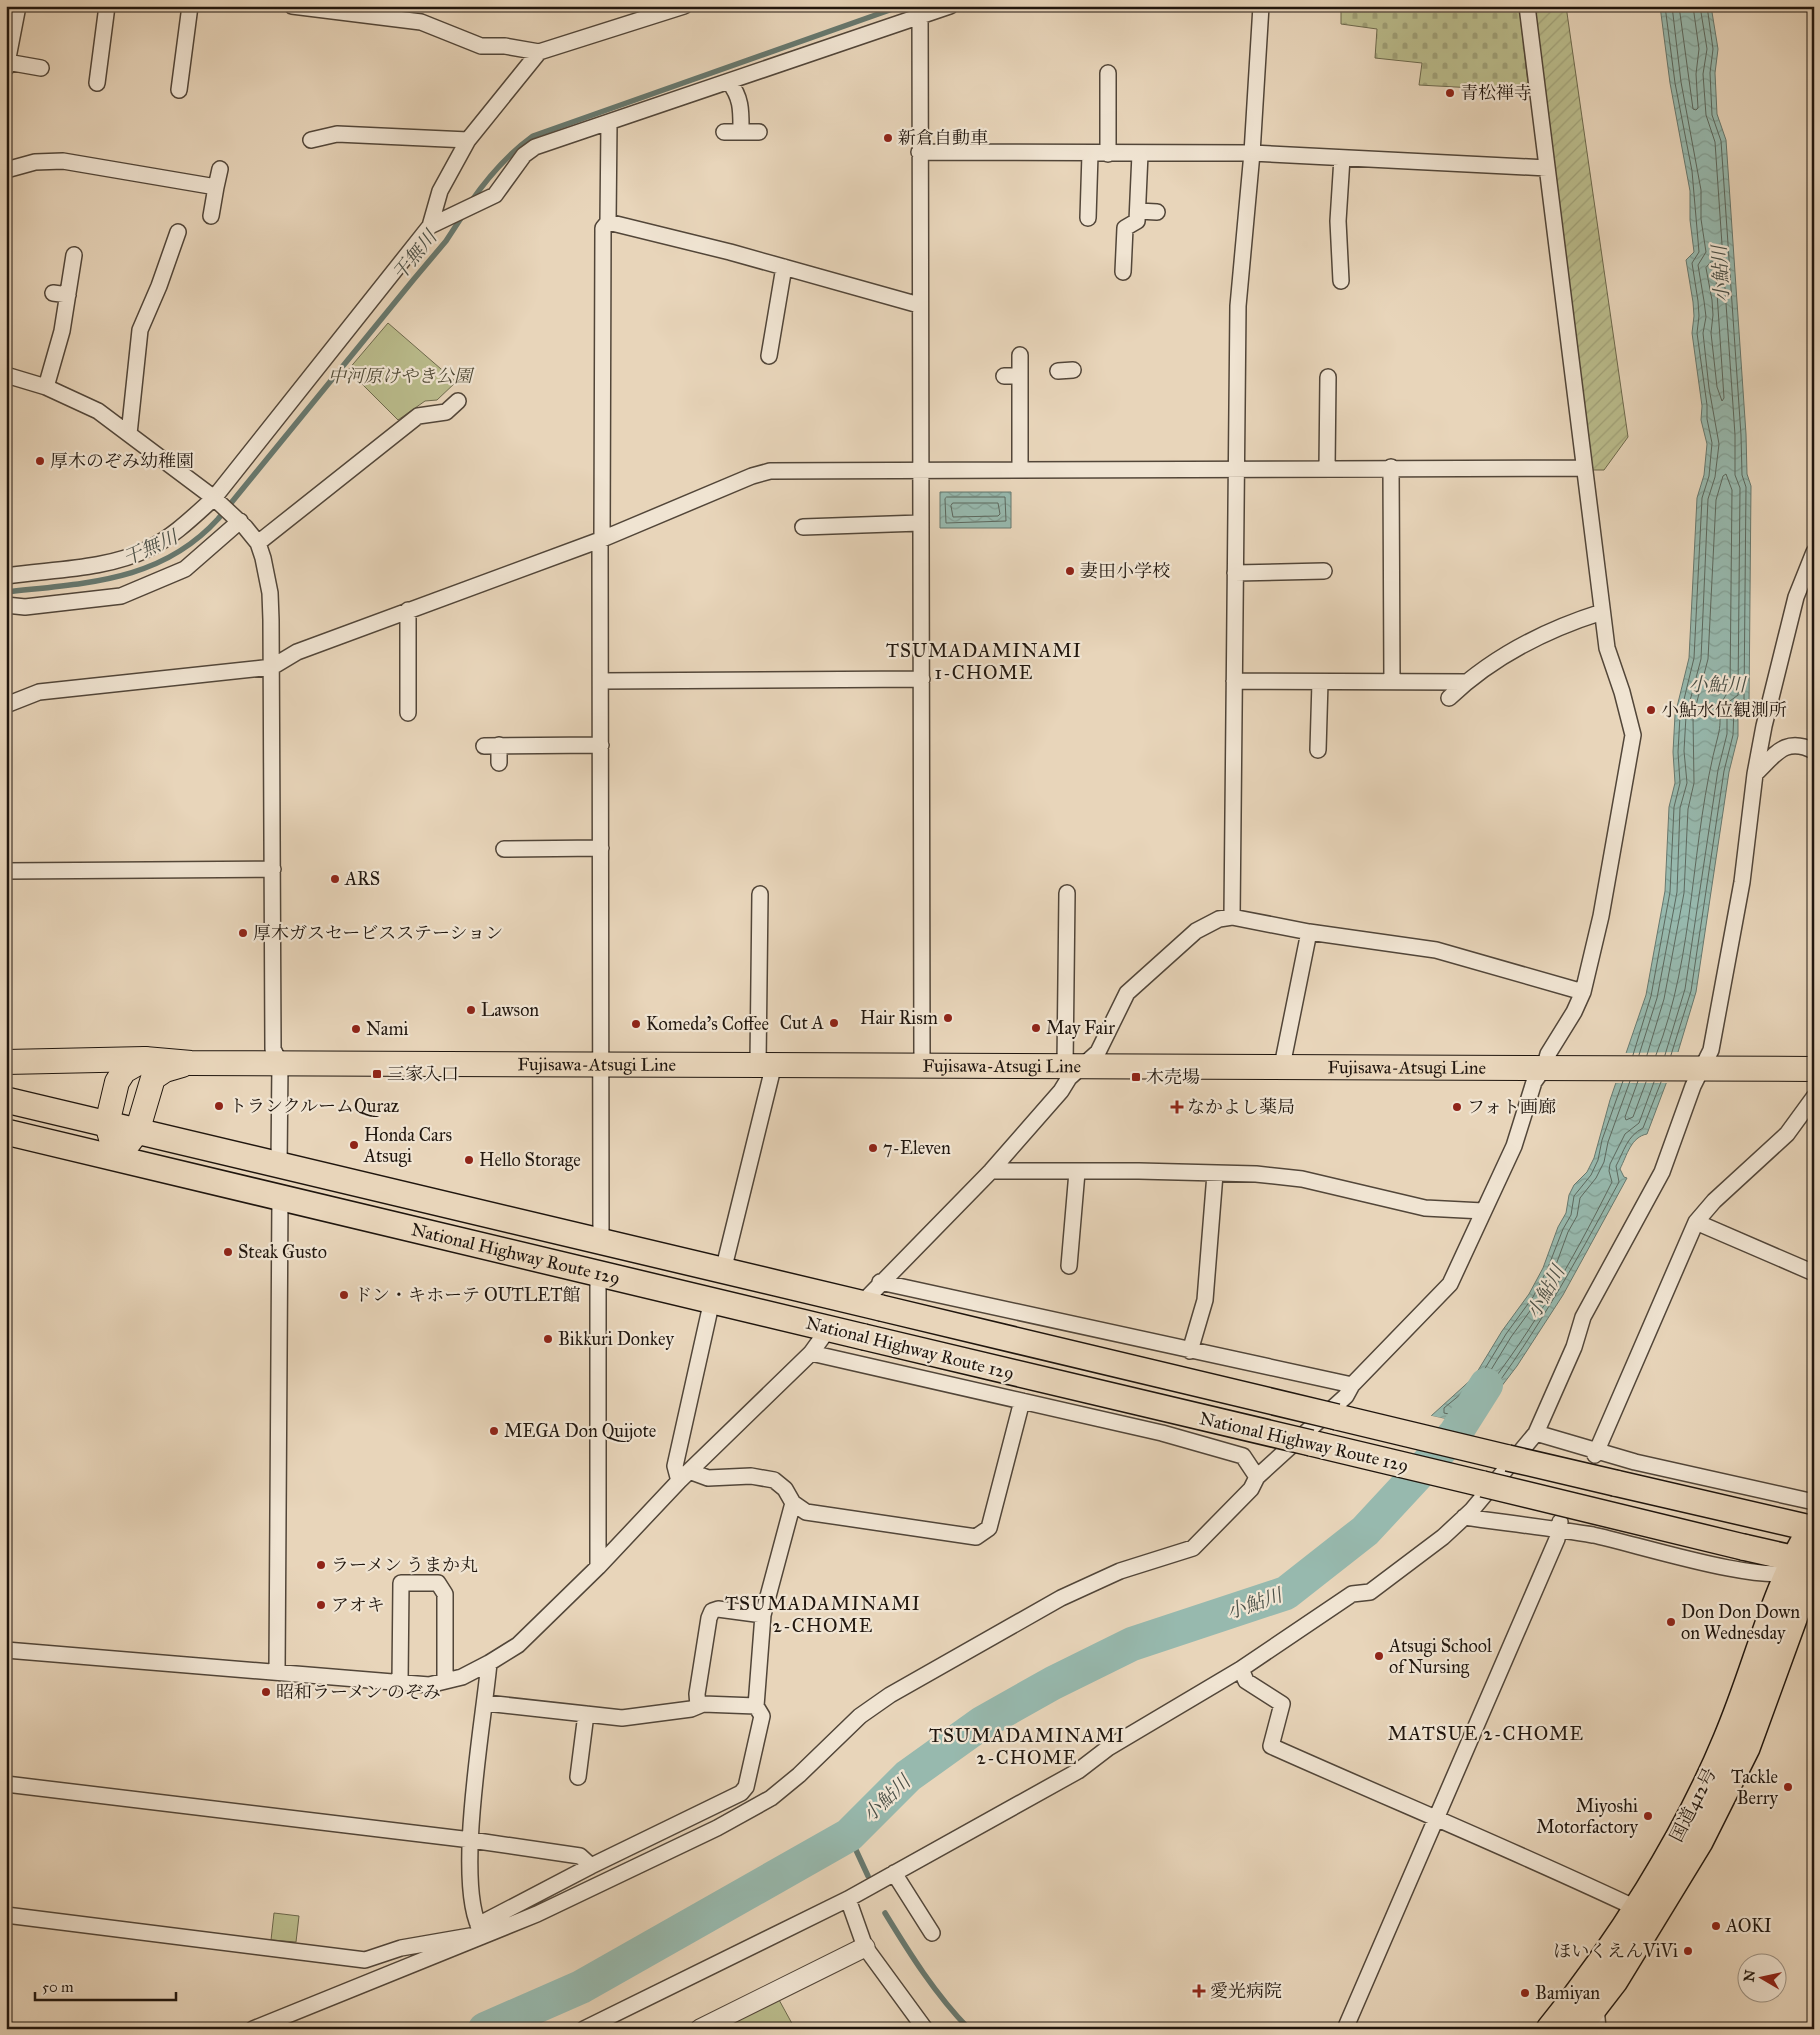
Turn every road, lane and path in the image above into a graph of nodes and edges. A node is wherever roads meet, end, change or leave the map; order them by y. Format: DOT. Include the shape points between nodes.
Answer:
graph roads {
  1 [pos="18,6"];
  2 [pos="107,6"];
  3 [pos="190,6"];
  4 [pos="292,6"];
  5 [pos="684,6"];
  6 [pos="950,6"];
  7 [pos="1261,6"];
  8 [pos="1527,6"];
  9 [pos="920,11"];
  10 [pos="540,52"];
  11 [pos="7,65"];
  12 [pos="40,68"];
  13 [pos="1108,73"];
  14 [pos="729,82"];
  15 [pos="97,83"];
  16 [pos="179,90"];
  17 [pos="609,123"];
  18 [pos="724,132"];
  19 [pos="741,132"];
  20 [pos="759,132"];
  21 [pos="311,140"];
  22 [pos="468,140"];
  23 [pos="919,152"];
  24 [pos="1252,153"];
  25 [pos="1090,154"];
  26 [pos="1108,154"];
  27 [pos="1140,154"];
  28 [pos="1342,158"];
  29 [pos="1547,168"];
  30 [pos="220,169"];
  31 [pos="6,170"];
  32 [pos="216,187"];
  33 [pos="1138,211"];
  34 [pos="1157,212"];
  35 [pos="210,216"];
  36 [pos="1088,218"];
  37 [pos="608,222"];
  38 [pos="435,224"];
  39 [pos="178,232"];
  40 [pos="74,255"];
  41 [pos="784,267"];
  42 [pos="1122,272"];
  43 [pos="1341,281"];
  44 [pos="53,293"];
  45 [pos="68,295"];
  46 [pos="919,305"];
  47 [pos="769,356"];
  48 [pos="1020,356"];
  49 [pos="6,375"];
  50 [pos="1004,376"];
  51 [pos="1020,376"];
  52 [pos="1328,377"];
  53 [pos="46,387"];
  54 [pos="458,401"];
  55 [pos="129,434"];
  56 [pos="1391,467"];
  57 [pos="1327,468"];
  58 [pos="1584,468"];
  59 [pos="920,469"];
  60 [pos="1020,469"];
  61 [pos="1238,469"];
  62 [pos="217,500"];
  63 [pos="236,519"];
  64 [pos="920,524"];
  65 [pos="803,527"];
  66 [pos="601,540"];
  67 [pos="258,543"];
  68 [pos="1814,552"];
  69 [pos="1324,571"];
  70 [pos="1235,573"];
  71 [pos="6,576"];
  72 [pos="6,605"];
  73 [pos="408,610"];
  74 [pos="1602,612"];
  75 [pos="272,667"];
  76 [pos="922,679"];
  77 [pos="602,681"];
  78 [pos="1234,681"];
  79 [pos="1392,681"];
  80 [pos="1320,682"];
  81 [pos="1466,682"];
  82 [pos="1449,698"];
  83 [pos="6,705"];
  84 [pos="408,713"];
  85 [pos="499,745"];
  86 [pos="601,745"];
  87 [pos="484,746"];
  88 [pos="1318,750"];
  89 [pos="1814,751"];
  90 [pos="499,763"];
  91 [pos="1755,774"];
  92 [pos="601,848"];
  93 [pos="504,849"];
  94 [pos="273,869"];
  95 [pos="6,871"];
  96 [pos="1067,893"];
  97 [pos="760,894"];
  98 [pos="1232,917"];
  99 [pos="1309,932"];
  100 [pos="1583,992"];
  101 [pos="145,1059"];
  102 [pos="6,1062"];
  103 [pos="191,1063"];
  104 [pos="280,1063"];
  105 [pos="600,1063"];
  106 [pos="766,1064"];
  107 [pos="922,1064"];
  108 [pos="1074,1066"];
  109 [pos="1282,1066"];
  110 [pos="1550,1067"];
  111 [pos="1698,1069"];
  112 [pos="1814,1069"];
  113 [pos="1814,1097"];
  114 [pos="6,1100"];
  115 [pos="107,1124"];
  116 [pos="6,1132"];
  117 [pos="138,1132"];
  118 [pos="117,1158"];
  119 [pos="280,1165"];
  120 [pos="990,1171"];
  121 [pos="1077,1172"];
  122 [pos="1215,1174"];
  123 [pos="280,1197"];
  124 [pos="1483,1211"];
  125 [pos="1696,1222"];
  126 [pos="601,1242"];
  127 [pos="1069,1266"];
  128 [pos="723,1271"];
  129 [pos="598,1273"];
  130 [pos="1814,1273"];
  131 [pos="880,1282"];
  132 [pos="712,1300"];
  133 [pos="871,1306"];
  134 [pos="829,1328"];
  135 [pos="1190,1351"];
  136 [pos="811,1353"];
  137 [pos="1352,1385"];
  138 [pos="1022,1400"];
  139 [pos="1536,1433"];
  140 [pos="1595,1453"];
  141 [pos="684,1476"];
  142 [pos="1258,1477"];
  143 [pos="1814,1502"];
  144 [pos="793,1503"];
  145 [pos="1464,1517"];
  146 [pos="1813,1524"];
  147 [pos="1560,1526"];
  148 [pos="1806,1564"];
  149 [pos="598,1567"];
  150 [pos="763,1615"];
  151 [pos="6,1650"];
  152 [pos="489,1663"];
  153 [pos="1241,1669"];
  154 [pos="276,1672"];
  155 [pos="445,1681"];
  156 [pos="400,1682"];
  157 [pos="486,1703"];
  158 [pos="698,1706"];
  159 [pos="756,1706"];
  160 [pos="586,1714"];
  161 [pos="578,1777"];
  162 [pos="6,1784"];
  163 [pos="1435,1820"];
  164 [pos="470,1840"];
  165 [pos="591,1866"];
  166 [pos="894,1873"];
  167 [pos="848,1899"];
  168 [pos="1645,1913"];
  169 [pos="6,1915"];
  170 [pos="481,1930"];
  171 [pos="932,1933"];
  172 [pos="865,1947"];
  173 [pos="1597,2018"];
  174 [pos="253,2029"];
  175 [pos="584,2029"];
  176 [pos="700,2029"];
  177 [pos="925,2029"];
  178 [pos="1345,2029"];
  179 [pos="1549,2029"];
  180 [pos="1578,2029"];
  1 -- 11 [label="street"];
  2 -- 15 [label="street"];
  3 -- 16 [label="street"];
  4 -- 10 [label="street" via="421,22 481,46 506,46"];
  5 -- 10 [label="street"];
  6 -- 9 [label="street"];
  7 -- 24 [label="street"];
  8 -- 29 [label="street"];
  9 -- 14 [label="street"];
  9 -- 23 [label="street"];
  10 -- 22 [label="street"];
  11 -- 12 [label="street"];
  13 -- 26 [label="street"];
  14 -- 17 [label="street"];
  14 -- 19 [label="street" via="738,93"];
  17 -- 37 [label="street"];
  17 -- 38 [label="street" via="535,147 524,155 495,195"];
  18 -- 19 [label="street"];
  19 -- 20 [label="street"];
  21 -- 22 [label="street" via="338,134"];
  22 -- 38 [label="street" via="440,191"];
  23 -- 25 [label="street"];
  23 -- 46 [label="street"];
  24 -- 27 [label="street"];
  24 -- 28 [label="street"];
  24 -- 61 [label="street" via="1238,306"];
  25 -- 26 [label="street"];
  25 -- 36 [label="street"];
  26 -- 27 [label="street"];
  27 -- 33 [label="street"];
  28 -- 29 [label="street"];
  28 -- 43 [label="street" via="1338,221 1348,265"];
  29 -- 58 [label="street"];
  30 -- 32 [label="street"];
  31 -- 32 [label="street" via="35,162 63,161"];
  32 -- 35 [label="street"];
  33 -- 34 [label="street"];
  33 -- 42 [label="street" via="1138,222 1125,228"];
  37 -- 41 [label="street"];
  37 -- 66 [label="street" via="603,228"];
  38 -- 62 [label="street"];
  39 -- 55 [label="street" via="140,330"];
  40 -- 45 [label="street"];
  41 -- 46 [label="street"];
  41 -- 47 [label="street"];
  44 -- 45 [label="street"];
  45 -- 53 [label="street" via="62,331"];
  46 -- 59 [label="street"];
  48 -- 51 [label="street"];
  49 -- 53 [label="street"];
  50 -- 51 [label="street"];
  51 -- 60 [label="street"];
  52 -- 57 [label="street"];
  53 -- 55 [label="street" via="98,411"];
  54 -- 67 [label="street" via="446,412 418,416"];
  55 -- 62 [label="street"];
  56 -- 57 [label="street"];
  56 -- 58 [label="street"];
  56 -- 79 [label="street"];
  57 -- 61 [label="street"];
  58 -- 74 [label="street"];
  59 -- 60 [label="street"];
  59 -- 64 [label="street"];
  59 -- 66 [label="street" via="770,471"];
  60 -- 61 [label="street"];
  61 -- 70 [label="street"];
  62 -- 63 [label="street"];
  62 -- 71 [label="street" via="176,532 148,549 121,559"];
  63 -- 67 [label="street"];
  63 -- 72 [label="street" via="186,569 121,596 25,607"];
  64 -- 65 [label="street" via="821,532"];
  64 -- 76 [label="street"];
  66 -- 73 [label="street"];
  66 -- 77 [label="street"];
  67 -- 75 [label="street" via="270,593"];
  68 -- 91 [label="street" via="1796,597"];
  69 -- 70 [label="street" via="1309,564"];
  70 -- 78 [label="street"];
  73 -- 75 [label="street" via="296,652"];
  73 -- 84 [label="street"];
  74 -- 81 [label="street" via="1529,640"];
  74 -- 100 [label="street" via="1606,648 1633,735 1601,916"];
  75 -- 83 [label="street" via="39,692"];
  75 -- 94 [label="street"];
  76 -- 77 [label="street"];
  76 -- 107 [label="street"];
  77 -- 86 [label="street"];
  78 -- 80 [label="street"];
  78 -- 98 [label="street"];
  79 -- 80 [label="street"];
  79 -- 81 [label="street"];
  80 -- 88 [label="street"];
  81 -- 82 [label="street"];
  85 -- 86 [label="street"];
  85 -- 87 [label="street"];
  85 -- 90 [label="street"];
  86 -- 92 [label="street"];
  89 -- 91 [label="street" via="1801,744 1786,746"];
  91 -- 111 [label="street" via="1742,882 1710,1050"];
  92 -- 93 [label="street"];
  92 -- 105 [label="street"];
  94 -- 95 [label="street"];
  94 -- 104 [label="street" via="273,1049"];
  96 -- 108 [label="street"];
  97 -- 106 [label="street"];
  98 -- 99 [label="street"];
  98 -- 108 [label="street" via="1219,918 1196,931 1127,993 1098,1052"];
  99 -- 100 [label="street" via="1436,950"];
  99 -- 109 [label="street"];
  100 -- 110 [label="street" via="1548,1054"];
  101 -- 102 [label="main road, Fujisawa-Atsugi Line"];
  101 -- 103 [label="main road, Fujisawa-Atsugi Line"];
  101 -- 115 [label="main road" via="124,1071 117,1082"];
  103 -- 104 [label="main road, Fujisawa-Atsugi Line"];
  103 -- 117 [label="main road, Fujisawa-Atsugi Line" via="165,1070 153,1078"];
  104 -- 105 [label="main road, Fujisawa-Atsugi Line"];
  104 -- 119 [label="street"];
  105 -- 106 [label="main road, Fujisawa-Atsugi Line"];
  105 -- 126 [label="street"];
  106 -- 107 [label="main road, Fujisawa-Atsugi Line"];
  106 -- 128 [label="street"];
  107 -- 108 [label="main road, Fujisawa-Atsugi Line"];
  108 -- 109 [label="main road, Fujisawa-Atsugi Line"];
  108 -- 120 [label="street" via="1061,1092"];
  109 -- 110 [label="main road, Fujisawa-Atsugi Line"];
  110 -- 111 [label="main road, Fujisawa-Atsugi Line"];
  110 -- 124 [label="street" via="1534,1082 1514,1146"];
  111 -- 112 [label="main road, Fujisawa-Atsugi Line"];
  111 -- 139 [label="street" via="1662,1172 1583,1317 1568,1363"];
  113 -- 125 [label="street" via="1787,1134 1714,1200"];
  114 -- 115 [label="highway, National Highway Route 129"];
  115 -- 117 [label="highway, National Highway Route 129"];
  115 -- 118 [label="main road"];
  116 -- 118 [label="highway, National Highway Route 129"];
  117 -- 118 [label="main road, Fujisawa-Atsugi Line"];
  117 -- 119 [label="highway, National Highway Route 129"];
  118 -- 123 [label="highway, National Highway Route 129"];
  119 -- 126 [label="highway, National Highway Route 129"];
  120 -- 121 [label="street"];
  120 -- 131 [label="street"];
  121 -- 122 [label="street"];
  121 -- 127 [label="street"];
  122 -- 124 [label="street" via="1302,1179 1425,1208"];
  122 -- 135 [label="street" via="1205,1300"];
  123 -- 129 [label="highway, National Highway Route 129"];
  123 -- 154 [label="street"];
  124 -- 137 [label="street" via="1450,1284"];
  125 -- 130 [label="street"];
  125 -- 140 [label="street"];
  126 -- 128 [label="highway, National Highway Route 129"];
  128 -- 133 [label="highway, National Highway Route 129"];
  129 -- 132 [label="highway, National Highway Route 129"];
  129 -- 149 [label="street"];
  131 -- 133 [label="street"];
  131 -- 135 [label="street"];
  132 -- 134 [label="highway, National Highway Route 129"];
  132 -- 141 [label="street" via="675,1466"];
  133 -- 146 [label="highway, National Highway Route 129, bridge" via="1750,1514"];
  134 -- 136 [label="street"];
  134 -- 148 [label="highway, National Highway Route 129, bridge"];
  135 -- 137 [label="street"];
  136 -- 138 [label="street"];
  136 -- 141 [label="street"];
  137 -- 142 [label="street" via="1346,1396"];
  138 -- 142 [label="street" via="1243,1456"];
  138 -- 144 [label="street" via="989,1528 976,1537 806,1512"];
  139 -- 140 [label="street"];
  139 -- 145 [label="street"];
  140 -- 143 [label="street"];
  141 -- 144 [label="street" via="751,1476 774,1480 785,1488"];
  141 -- 149 [label="street"];
  142 -- 170 [label="street" via="1193,1548 1120,1571 1061,1598 890,1695 860,1716 771,1798 698,1837 536,1914"];
  144 -- 150 [label="street"];
  145 -- 147 [label="street"];
  145 -- 153 [label="street" via="1443,1537 1370,1592 1352,1594"];
  146 -- 148 [label="highway"];
  147 -- 148 [label="street" via="1751,1572"];
  147 -- 163 [label="street"];
  148 -- 168 [label="highway, 国道412号" via="1747,1748 1700,1842"];
  149 -- 152 [label="street" via="518,1645"];
  150 -- 158 [label="street" via="712,1611 697,1694"];
  150 -- 159 [label="street"];
  151 -- 154 [label="street"];
  152 -- 155 [label="street" via="462,1677"];
  152 -- 157 [label="street"];
  153 -- 163 [label="street" via="1246,1681 1282,1704 1271,1746"];
  153 -- 166 [label="street" via="1108,1748 1078,1771"];
  154 -- 156 [label="street"];
  155 -- 156 [label="street" via="429,1685"];
  155 -- 156 [label="street" via="446,1594 438,1583 401,1583"];
  157 -- 160 [label="street"];
  157 -- 164 [label="street"];
  158 -- 159 [label="street"];
  158 -- 160 [label="street" via="622,1718"];
  159 -- 165 [label="street" via="762,1716 746,1787 741,1793"];
  160 -- 161 [label="street"];
  162 -- 164 [label="street"];
  163 -- 168 [label="street"];
  163 -- 178 [label="street"];
  164 -- 165 [label="street" via="580,1856"];
  164 -- 170 [label="street" via="471,1897"];
  165 -- 170 [label="street"];
  166 -- 167 [label="street"];
  166 -- 171 [label="street"];
  167 -- 172 [label="street"];
  167 -- 175 [label="street"];
  168 -- 173 [label="highway, 国道412号"];
  168 -- 179 [label="highway, 国道412号"];
  169 -- 170 [label="street" via="365,1960 401,1948"];
  170 -- 174 [label="street"];
  172 -- 176 [label="street"];
  172 -- 177 [label="street"];
  173 -- 180 [label="highway, 国道412号"];
}
